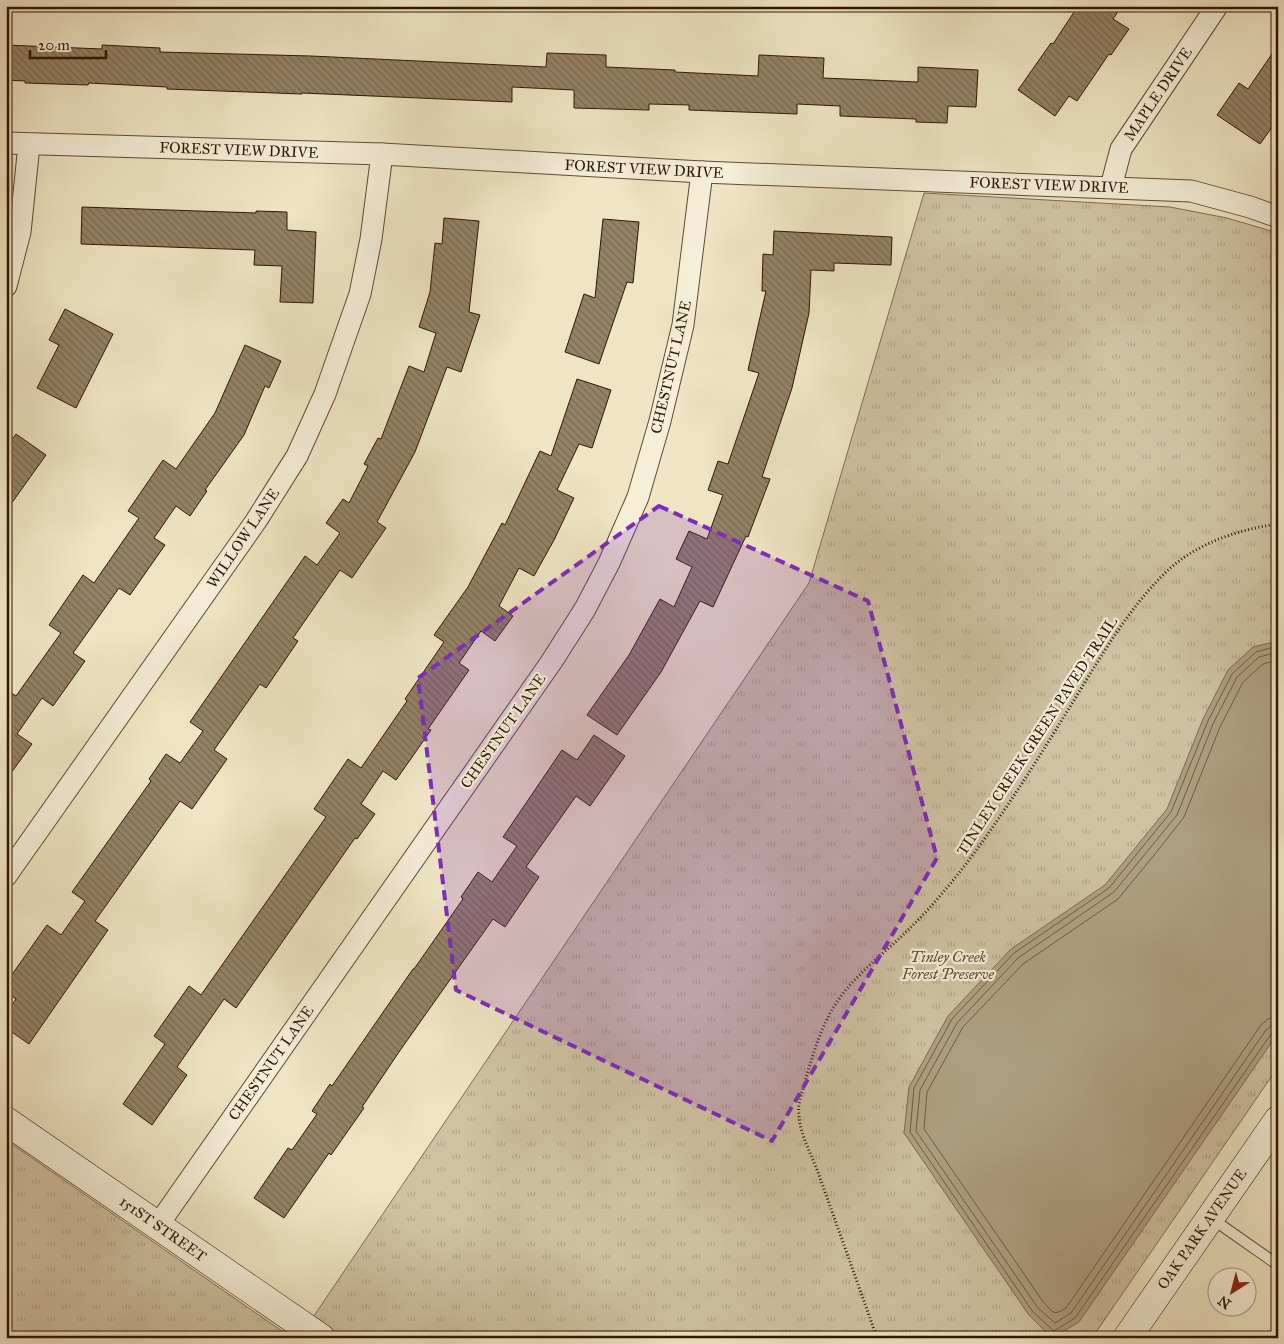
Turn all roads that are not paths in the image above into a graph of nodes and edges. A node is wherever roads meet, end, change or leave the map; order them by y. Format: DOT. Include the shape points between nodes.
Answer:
graph roads {
  1 [pos="1217,6"];
  2 [pos="6,143"];
  3 [pos="29,145"];
  4 [pos="382,154"];
  5 [pos="702,172"];
  6 [pos="1111,187"];
  7 [pos="1278,217"];
  8 [pos="6,286"];
  9 [pos="6,876"];
  10 [pos="1278,1120"];
  11 [pos="6,1121"];
  12 [pos="1210,1218"];
  13 [pos="158,1225"];
  14 [pos="1278,1265"];
  15 [pos="321,1338"];
  16 [pos="1127,1338"];
  1 -- 6 [label="street, MAPLE DRIVE" via="1121,149"];
  2 -- 3 [label="street, FOREST VIEW DRIVE"];
  3 -- 4 [label="street, FOREST VIEW DRIVE"];
  3 -- 8 [label="street" via="20,232"];
  4 -- 5 [label="street, FOREST VIEW DRIVE"];
  4 -- 9 [label="street, WILLOW LANE" via="360,294 325,394 298,456 256,521"];
  5 -- 6 [label="street, FOREST VIEW DRIVE"];
  5 -- 13 [label="street, CHESTNUT LANE" via="683,325 660,422 638,497 601,579 552,661"];
  6 -- 7 [label="street, FOREST VIEW DRIVE" via="1191,191"];
  10 -- 12 [label="street, OAK PARK AVENUE"];
  11 -- 13 [label="street, 151ST STREET"];
  12 -- 14 [label="lane"];
  12 -- 16 [label="street, OAK PARK AVENUE"];
  13 -- 15 [label="street, 151ST STREET"];
}
